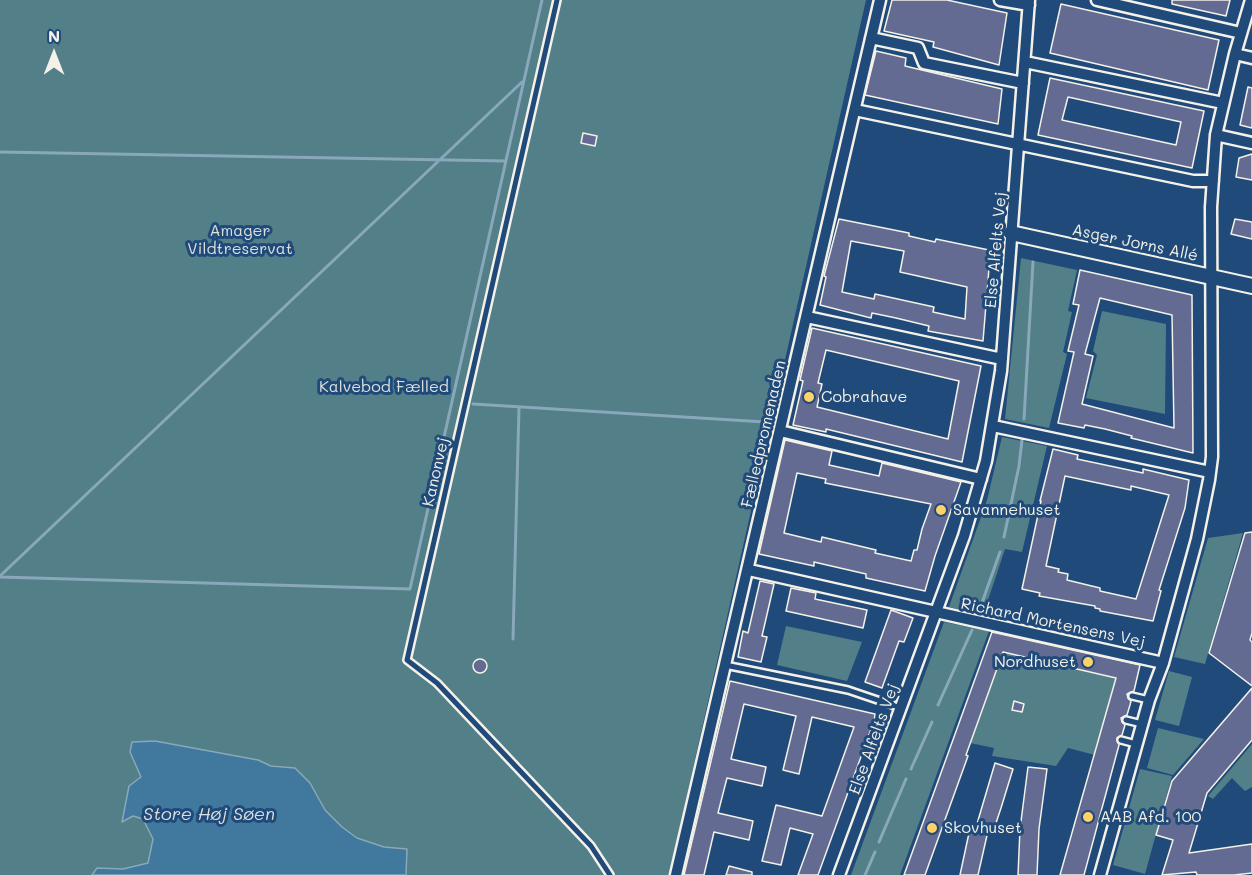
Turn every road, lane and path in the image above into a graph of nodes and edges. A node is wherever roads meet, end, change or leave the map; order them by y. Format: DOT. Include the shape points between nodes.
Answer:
graph roads {
  1 [pos="557,0"];
  2 [pos="880,0"];
  3 [pos="1000,0"];
  4 [pos="1097,0"];
  5 [pos="1251,0"];
  6 [pos="1029,3"];
  7 [pos="1241,33"];
  8 [pos="871,38"];
  9 [pos="1235,54"];
  10 [pos="1252,58"];
  11 [pos="1025,62"];
  12 [pos="1023,83"];
  13 [pos="1223,103"];
  14 [pos="855,110"];
  15 [pos="1216,135"];
  16 [pos="1252,143"];
  17 [pos="1019,144"];
  18 [pos="1213,181"];
  19 [pos="1011,233"];
  20 [pos="1211,277"];
  21 [pos="1252,286"];
  22 [pos="807,317"];
  23 [pos="1002,359"];
  24 [pos="993,426"];
  25 [pos="780,431"];
  26 [pos="1210,472"];
  27 [pos="981,479"];
  28 [pos="748,570"];
  29 [pos="936,612"];
  30 [pos="1163,663"];
  31 [pos="724,665"];
  32 [pos="1132,696"];
  33 [pos="1149,700"];
  34 [pos="901,708"];
  35 [pos="1126,720"];
  36 [pos="1143,724"];
  37 [pos="1121,740"];
  38 [pos="1137,744"];
  39 [pos="610,875"];
  40 [pos="676,875"];
  41 [pos="839,875"];
  42 [pos="1100,875"];
  1 -- 39 [label="lane, Kanonvej" via="407,660 437,683 591,846"];
  2 -- 8 [label="street, Fælledpromenaden"];
  3 -- 6 [label="street, Else Alfelts Vej"];
  4 -- 7 [label="street"];
  5 -- 7 [label="street, Richard Mortensens Vej"];
  6 -- 11 [label="street, Else Alfelts Vej"];
  7 -- 9 [label="street, Richard Mortensens Vej"];
  8 -- 12 [label="street" via="918,48 924,63"];
  8 -- 14 [label="street, Fælledpromenaden"];
  9 -- 10 [label="street"];
  9 -- 13 [label="street, Richard Mortensens Vej"];
  11 -- 12 [label="street, Else Alfelts Vej"];
  11 -- 13 [label="street"];
  12 -- 17 [label="street, Else Alfelts Vej"];
  13 -- 15 [label="street, Richard Mortensens Vej"];
  14 -- 17 [label="street"];
  14 -- 22 [label="street, Fælledpromenaden"];
  15 -- 16 [label="street"];
  15 -- 18 [label="street, Richard Mortensens Vej"];
  17 -- 18 [label="street" via="1193,182"];
  17 -- 19 [label="street, Else Alfelts Vej"];
  18 -- 20 [label="street, Richard Mortensens Vej"];
  19 -- 20 [label="street, Asger Jorns Allé"];
  19 -- 23 [label="street, Else Alfelts Vej"];
  20 -- 21 [label="street, Asger Jorns Allé"];
  20 -- 26 [label="street, Richard Mortensens Vej"];
  22 -- 23 [label="street"];
  22 -- 25 [label="street, Fælledpromenaden"];
  23 -- 24 [label="street, Else Alfelts Vej"];
  24 -- 26 [label="street"];
  24 -- 27 [label="street, Else Alfelts Vej"];
  25 -- 27 [label="street"];
  25 -- 28 [label="street, Fælledpromenaden"];
  26 -- 30 [label="street, Richard Mortensens Vej" via="1197,539"];
  27 -- 29 [label="street, Else Alfelts Vej"];
  28 -- 29 [label="street"];
  28 -- 31 [label="street, Fælledpromenaden"];
  29 -- 30 [label="street, Richard Mortensens Vej"];
  29 -- 34 [label="street, Else Alfelts Vej"];
  30 -- 33 [label="street, Richard Mortensens Vej"];
  31 -- 34 [label="lane" via="848,690"];
  31 -- 40 [label="street, Fælledpromenaden"];
  32 -- 33 [label="lane"];
  33 -- 36 [label="street, Richard Mortensens Vej"];
  34 -- 41 [label="street, Else Alfelts Vej"];
  35 -- 36 [label="lane"];
  36 -- 38 [label="street, Richard Mortensens Vej"];
  37 -- 38 [label="lane"];
  38 -- 42 [label="street, Richard Mortensens Vej"];
}
